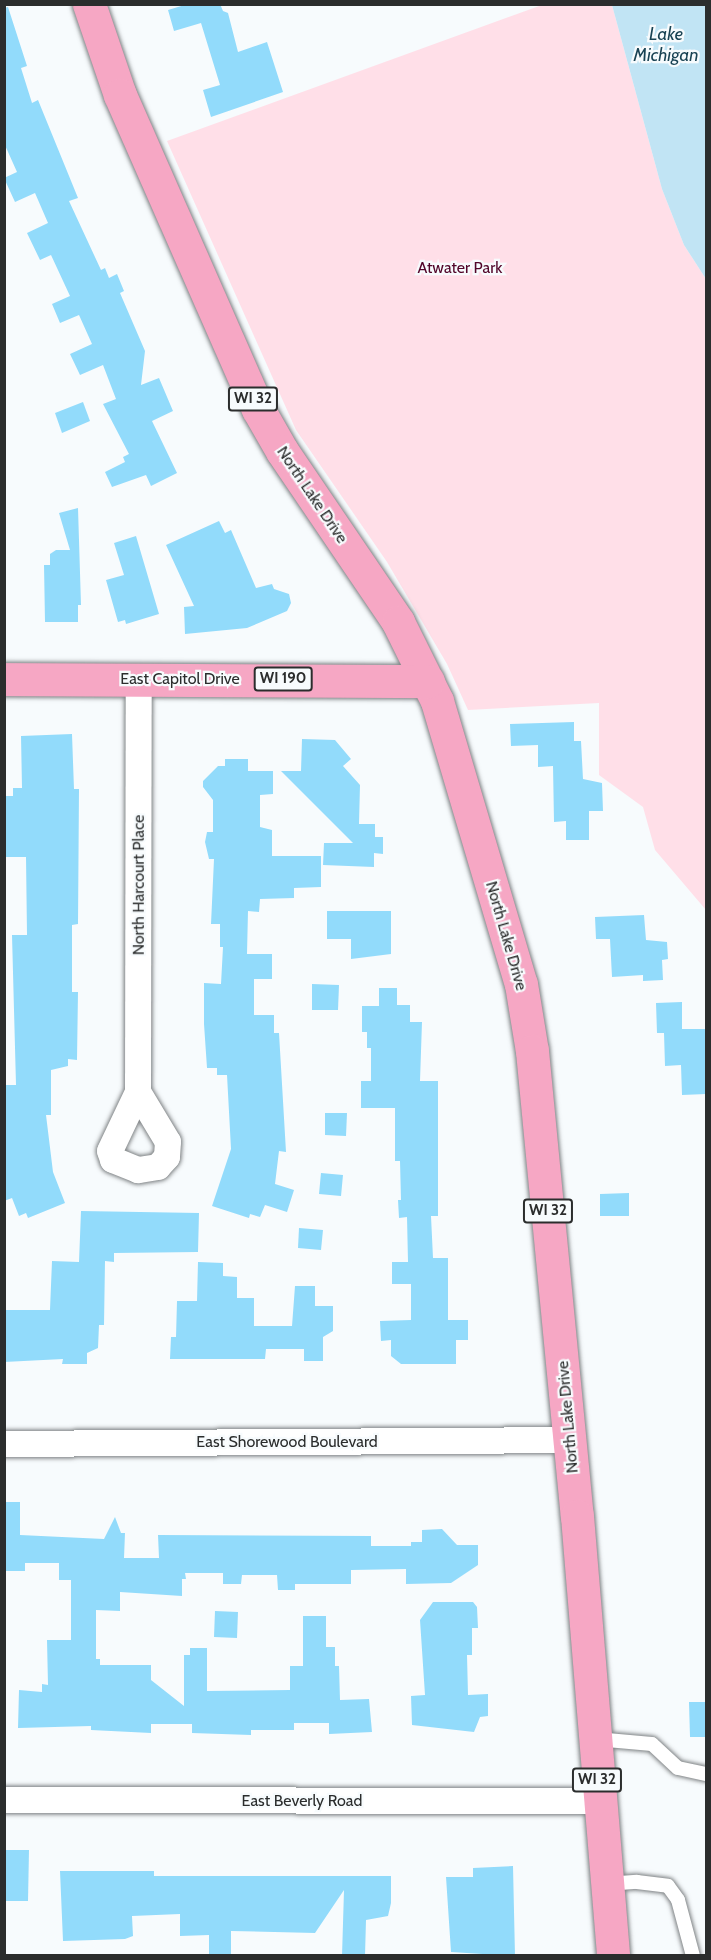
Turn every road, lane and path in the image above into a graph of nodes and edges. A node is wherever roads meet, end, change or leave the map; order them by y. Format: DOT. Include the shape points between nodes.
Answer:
graph roads {
  1 [pos="89,4"];
  2 [pos="139,678"];
  3 [pos="4,679"];
  4 [pos="428,681"];
  5 [pos="138,1092"];
  6 [pos="570,1440"];
  7 [pos="4,1444"];
  8 [pos="594,1739"];
  9 [pos="706,1774"];
  10 [pos="4,1800"];
  11 [pos="598,1801"];
  12 [pos="606,1884"];
  13 [pos="613,1956"];
  14 [pos="693,1956"];
  1 -- 4 [label="main road, North Lake Drive / WI 32" via="120,95 258,409 398,622"];
  2 -- 3 [label="main road, East Capitol Drive / WI 190"];
  2 -- 4 [label="main road, East Capitol Drive / WI 190"];
  2 -- 5 [label="street, North Harcourt Place"];
  4 -- 6 [label="main road, North Lake Drive / WI 32" via="441,711 522,984"];
  6 -- 7 [label="street, East Shorewood Boulevard"];
  6 -- 8 [label="main road, North Lake Drive / WI 32"];
  8 -- 9 [label="lane" via="652,1744 678,1768"];
  8 -- 11 [label="main road, North Lake Drive / WI 32"];
  10 -- 11 [label="street, East Beverly Road"];
  11 -- 12 [label="main road, North Lake Drive / WI 32"];
  12 -- 13 [label="main road, North Lake Drive / WI 32"];
  12 -- 14 [label="lane" via="668,1886 678,1900"];
}
